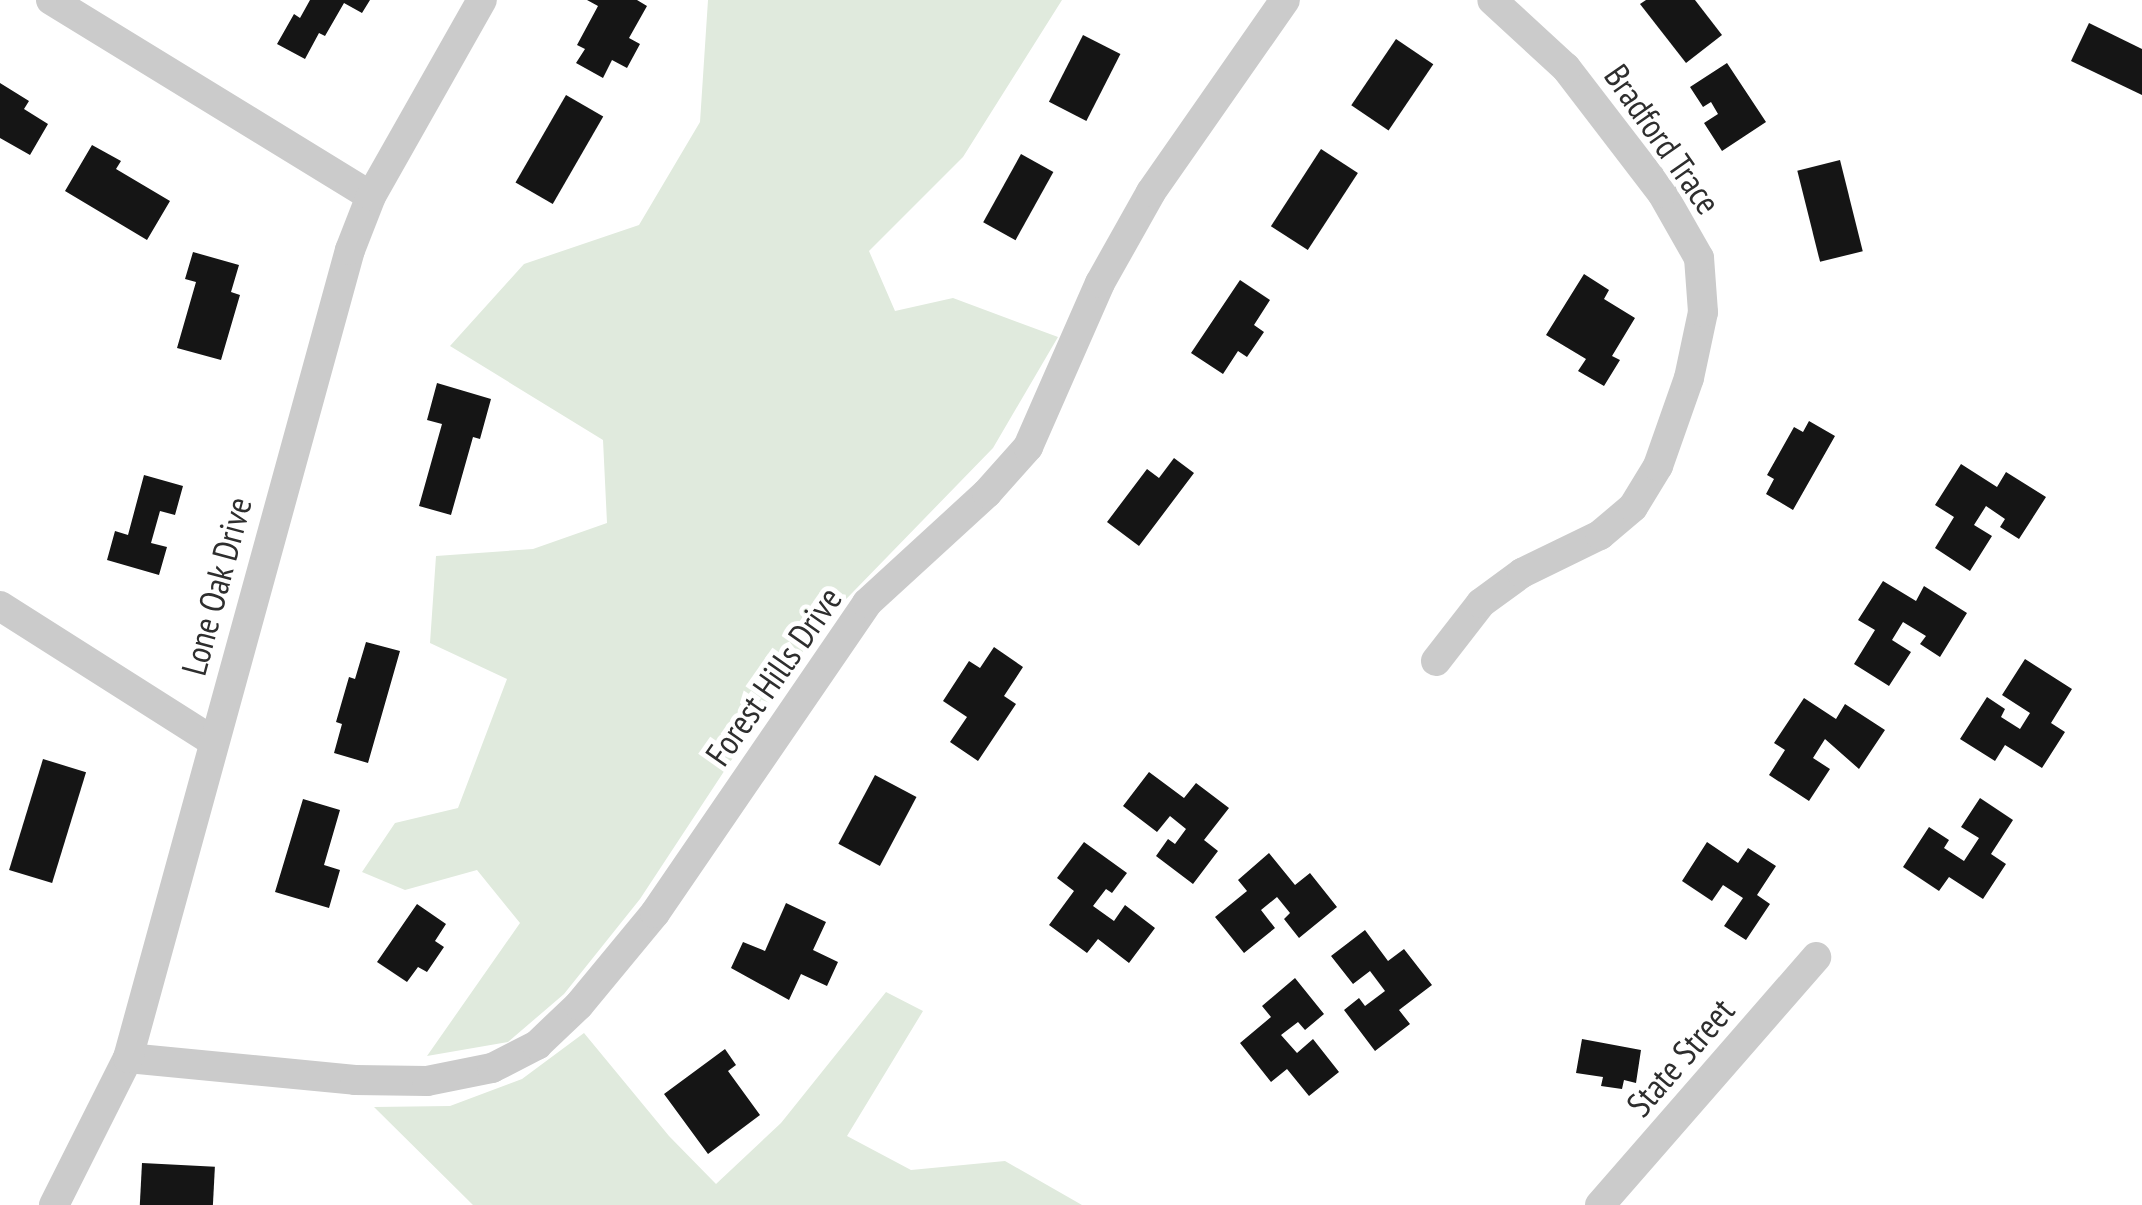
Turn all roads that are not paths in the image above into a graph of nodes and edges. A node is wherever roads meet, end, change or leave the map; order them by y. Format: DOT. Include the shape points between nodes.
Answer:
graph roads {
  1 [pos="52,0"];
  2 [pos="482,0"];
  3 [pos="1285,0"];
  4 [pos="1492,0"];
  5 [pos="371,196"];
  6 [pos="0,606"];
  7 [pos="1436,662"];
  8 [pos="213,742"];
  9 [pos="1816,958"];
  10 [pos="128,1058"];
  11 [pos="54,1205"];
  12 [pos="1600,1205"];
  1 -- 5 [label="street"];
  2 -- 5 [label="street, Lone Oak Drive"];
  3 -- 10 [label="street, Forest Hills Drive" via="1151,192 1100,283 1028,447 988,493 867,603 655,913 537,1045 492,1068 427,1081"];
  4 -- 7 [label="street, Bradford Trace" via="1566,68 1662,194 1699,258 1703,312 1689,378 1658,466 1633,506 1600,536 1522,573 1481,604"];
  5 -- 8 [label="street, Lone Oak Drive" via="331,308"];
  6 -- 8 [label="street"];
  8 -- 10 [label="street, Lone Oak Drive"];
  9 -- 12 [label="street, State Street"];
  10 -- 11 [label="street, Lone Oak Drive"];
}
